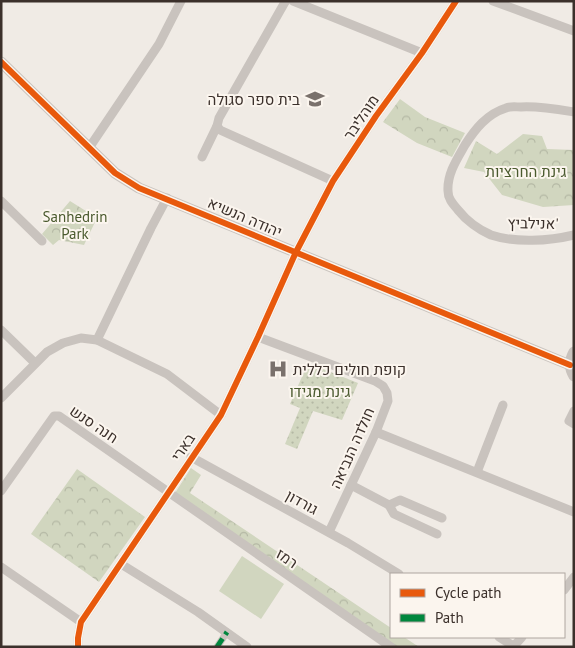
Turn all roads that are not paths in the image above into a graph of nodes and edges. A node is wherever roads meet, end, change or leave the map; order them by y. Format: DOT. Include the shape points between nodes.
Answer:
graph roads {
  1 [pos="181,1"];
  2 [pos="286,1"];
  3 [pos="293,1"];
  4 [pos="456,1"];
  5 [pos="494,1"];
  6 [pos="449,6"];
  7 [pos="574,31"];
  8 [pos="422,53"];
  9 [pos="1,62"];
  10 [pos="574,112"];
  11 [pos="217,126"];
  12 [pos="89,148"];
  13 [pos="202,157"];
  14 [pos="333,181"];
  15 [pos="167,198"];
  16 [pos="1,201"];
  17 [pos="574,235"];
  18 [pos="42,241"];
  19 [pos="296,252"];
  20 [pos="1,330"];
  21 [pos="258,337"];
  22 [pos="97,340"];
  23 [pos="574,352"];
  24 [pos="36,363"];
  25 [pos="570,365"];
  26 [pos="574,376"];
  27 [pos="1,398"];
  28 [pos="503,406"];
  29 [pos="574,411"];
  30 [pos="220,415"];
  31 [pos="574,424"];
  32 [pos="376,432"];
  33 [pos="191,457"];
  34 [pos="477,472"];
  35 [pos="351,485"];
  36 [pos="1,491"];
  37 [pos="168,492"];
  38 [pos="389,505"];
  39 [pos="574,512"];
  40 [pos="442,518"];
  41 [pos="329,532"];
  42 [pos="437,534"];
  43 [pos="121,564"];
  44 [pos="1,567"];
  45 [pos="396,573"];
  46 [pos="574,577"];
  47 [pos="565,589"];
  48 [pos="81,622"];
  49 [pos="227,632"];
  50 [pos="501,638"];
  51 [pos="514,646"];
  52 [pos="78,647"];
  53 [pos="217,647"];
  54 [pos="248,647"];
  55 [pos="391,647"];
  1 -- 12 [label="street" via="159,44"];
  2 -- 11 [label="street"];
  3 -- 8 [label="street"];
  4 -- 6 [label="street, מוהליבר"];
  5 -- 7 [label="street"];
  6 -- 8 [label="street, מוהליבר"];
  8 -- 14 [label="street, מוהליבר"];
  9 -- 12 [label="street, יהודה הנשיא"];
  10 -- 17 [label="street, אנילביץ'" via="536,106 507,107 491,115 476,128 459,155 448,189 449,199 462,215 491,234 538,240"];
  11 -- 13 [label="street"];
  11 -- 14 [label="street"];
  12 -- 15 [label="street, יהודה הנשיא" via="127,181"];
  14 -- 19 [label="street, מוהליבר"];
  15 -- 19 [label="street, יהודה הנשיא"];
  15 -- 22 [label="street"];
  16 -- 18 [label="street"];
  19 -- 21 [label="street, בארי"];
  19 -- 25 [label="street, יהודה הנשיא"];
  20 -- 24 [label="street"];
  21 -- 30 [label="street, בארי"];
  21 -- 32 [label="street, חולדה הנביאה" via="383,386 388,400"];
  22 -- 24 [label="street" via="81,338 63,343"];
  22 -- 30 [label="street" via="167,374"];
  23 -- 25 [label="street"];
  24 -- 27 [label="street"];
  25 -- 26 [label="street"];
  28 -- 34 [label="street"];
  29 -- 31 [label="street" via="569,421"];
  30 -- 33 [label="street, בארי"];
  32 -- 34 [label="street"];
  32 -- 35 [label="street, חולדה הנביאה"];
  33 -- 37 [label="street, בארי"];
  33 -- 41 [label="street, גורדון"];
  34 -- 39 [label="street"];
  35 -- 38 [label="street"];
  35 -- 41 [label="street, חולדה הנביאה"];
  36 -- 37 [label="street, חנה סנש" via="54,416 59,416"];
  37 -- 43 [label="street, בארי"];
  37 -- 55 [label="street, רמז"];
  38 -- 40 [label="street" via="400,500"];
  38 -- 42 [label="street" via="394,514"];
  41 -- 45 [label="street, גורדון"];
  43 -- 48 [label="street, בארי"];
  43 -- 49 [label="street"];
  44 -- 48 [label="street"];
  46 -- 47 [label="street"];
  48 -- 52 [label="street, בארי"];
  49 -- 53 [label="street"];
  49 -- 54 [label="street"];
  50 -- 51 [label="street"];
}
